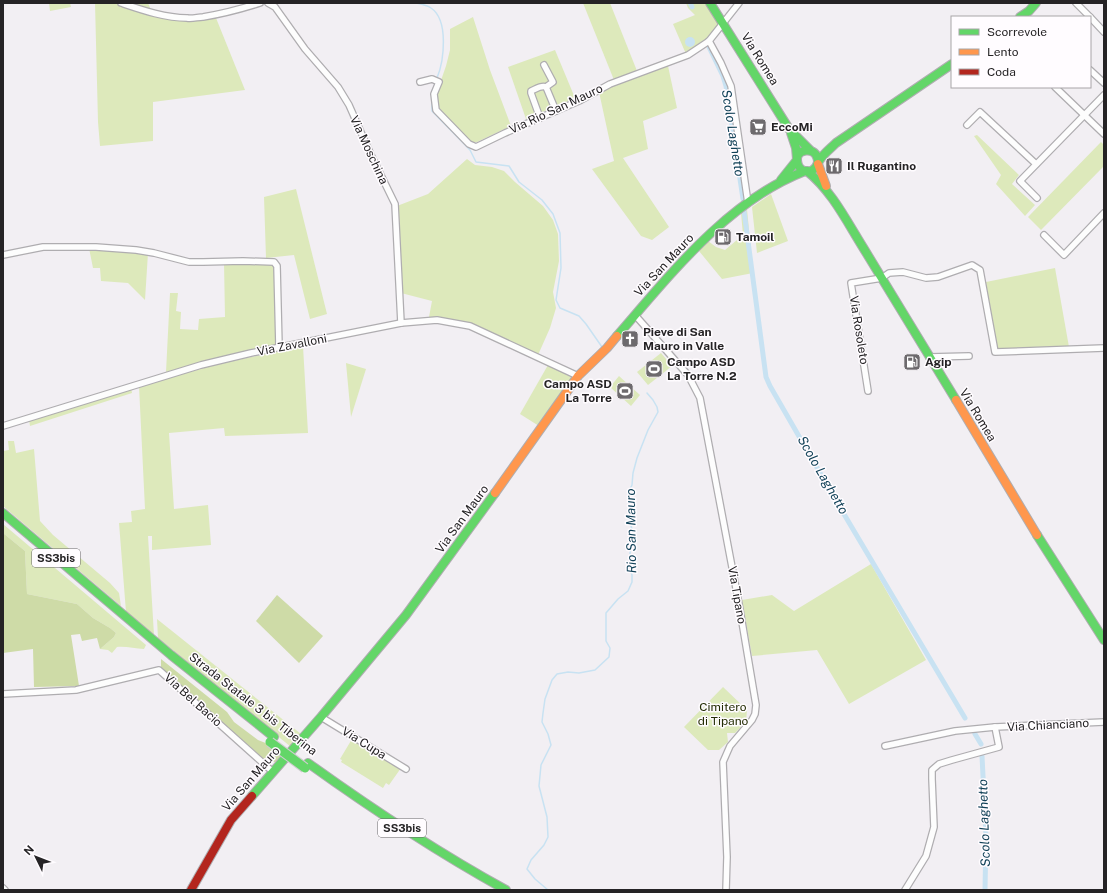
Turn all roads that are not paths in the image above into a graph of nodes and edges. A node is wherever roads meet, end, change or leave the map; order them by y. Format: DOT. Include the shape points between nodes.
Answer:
graph roads {
  1 [pos="121,3"];
  2 [pos="260,3"];
  3 [pos="268,3"];
  4 [pos="710,3"];
  5 [pos="739,3"];
  6 [pos="1036,3"];
  7 [pos="1076,3"];
  8 [pos="1022,16"];
  9 [pos="1089,16"];
  10 [pos="1091,18"];
  11 [pos="723,24"];
  12 [pos="1104,32"];
  13 [pos="709,42"];
  14 [pos="544,65"];
  15 [pos="951,65"];
  16 [pos="1091,71"];
  17 [pos="420,82"];
  18 [pos="1104,83"];
  19 [pos="546,87"];
  20 [pos="1056,88"];
  21 [pos="1104,95"];
  22 [pos="556,110"];
  23 [pos="1084,115"];
  24 [pos="540,118"];
  25 [pos="967,125"];
  26 [pos="789,129"];
  27 [pos="1104,134"];
  28 [pos="836,144"];
  29 [pos="812,151"];
  30 [pos="797,159"];
  31 [pos="818,163"];
  32 [pos="1036,164"];
  33 [pos="806,171"];
  34 [pos="776,184"];
  35 [pos="1037,198"];
  36 [pos="834,201"];
  37 [pos="748,203"];
  38 [pos="1104,213"];
  39 [pos="1044,236"];
  40 [pos="3,254"];
  41 [pos="882,278"];
  42 [pos="635,315"];
  43 [pos="401,323"];
  44 [pos="279,347"];
  45 [pos="1104,348"];
  46 [pos="969,356"];
  47 [pos="929,357"];
  48 [pos="578,376"];
  49 [pos="868,391"];
  50 [pos="3,426"];
  51 [pos="3,513"];
  52 [pos="3,520"];
  53 [pos="108,605"];
  54 [pos="1104,640"];
  55 [pos="3,694"];
  56 [pos="321,717"];
  57 [pos="1104,722"];
  58 [pos="995,727"];
  59 [pos="885,746"];
  60 [pos="406,769"];
  61 [pos="273,772"];
  62 [pos="500,889"];
  63 [pos="191,890"];
  64 [pos="726,890"];
  65 [pos="905,890"];
  1 -- 2 [label="street" via="170,17 188,18"];
  3 -- 43 [label="street, Via Moschina" via="275,7 305,49 338,87 349,105 395,204"];
  4 -- 11 [label="main road, Via Romea"];
  5 -- 11 [label="street, Via Rio San Mauro"];
  6 -- 8 [label="main road"];
  7 -- 9 [label="street"];
  10 -- 12 [label="street"];
  11 -- 13 [label="street, Via Rio San Mauro"];
  11 -- 26 [label="main road, Via Romea"];
  13 -- 22 [label="street, Via Rio San Mauro" via="688,55 610,84"];
  13 -- 37 [label="street" via="731,86"];
  14 -- 19 [label="street" via="553,82"];
  15 -- 28 [label="main road"];
  16 -- 18 [label="street"];
  17 -- 24 [label="street, Via Rio San Mauro" via="432,79 439,82 434,94 436,110 469,144 476,147"];
  19 -- 22 [label="street"];
  19 -- 24 [label="street" via="540,87 531,93"];
  20 -- 23 [label="street"];
  21 -- 23 [label="street"];
  22 -- 24 [label="street, Via Rio San Mauro"];
  23 -- 27 [label="street"];
  23 -- 32 [label="street"];
  25 -- 32 [label="street" via="980,112"];
  26 -- 29 [label="main road, Via Romea"];
  26 -- 30 [label="main road, Via Romea"];
  28 -- 29 [label="main road"];
  28 -- 31 [label="main road"];
  29 -- 30 [label="main road" via="804,150"];
  29 -- 31 [label="main road" via="817,156"];
  30 -- 33 [label="main road" via="798,166"];
  30 -- 34 [label="main road, Via San Mauro"];
  31 -- 33 [label="main road" via="814,169"];
  31 -- 36 [label="main road, Via Romea" via="821,176"];
  32 -- 35 [label="street" via="1020,181"];
  33 -- 34 [label="main road, Via San Mauro"];
  33 -- 36 [label="main road, Via Romea" via="817,179"];
  34 -- 37 [label="main road, Via San Mauro"];
  36 -- 41 [label="main road, Via Romea"];
  37 -- 42 [label="main road, Via San Mauro" via="716,228"];
  38 -- 39 [label="street" via="1064,255"];
  40 -- 44 [label="street" via="43,247 96,247 142,251 189,262 274,262 277,266"];
  41 -- 45 [label="street, Via Rosoleto" via="889,273 903,272 926,278 938,277 972,265 980,270 995,352"];
  41 -- 47 [label="main road, Via Romea"];
  41 -- 49 [label="street, Via Rosoleto" via="851,283"];
  42 -- 48 [label="main road, Via San Mauro" via="607,348"];
  42 -- 64 [label="street, Via Tipano" via="688,375 700,398 756,705 752,720 730,746 723,762"];
  43 -- 44 [label="street, Via Zavalloni"];
  43 -- 48 [label="street, Via Zavalloni" via="437,320 470,326"];
  44 -- 50 [label="street, Via Zavalloni" via="201,365"];
  46 -- 47 [label="street"];
  47 -- 54 [label="main road, Via Romea"];
  48 -- 56 [label="main road, Via San Mauro" via="406,615"];
  51 -- 53 [label="main road, Strada Statale 3 bis Tiberina / SS3bis"];
  52 -- 53 [label="main road, Strada Statale 3 bis Tiberina / SS3bis"];
  53 -- 62 [label="main road, Strada Statale 3 bis Tiberina / SS3bis, bridge" via="177,664 364,810 412,841"];
  55 -- 61 [label="street, Via Bel Bacio" via="76,690 160,670"];
  56 -- 60 [label="street, Via Cupa"];
  56 -- 61 [label="main road, Via San Mauro"];
  57 -- 58 [label="street, Via Chianciano"];
  58 -- 59 [label="street" via="955,731"];
  58 -- 65 [label="street, Via Chianciano" via="999,746 939,764 932,770 934,827 926,856"];
  61 -- 63 [label="main road, Via San Mauro" via="231,820"];
}
